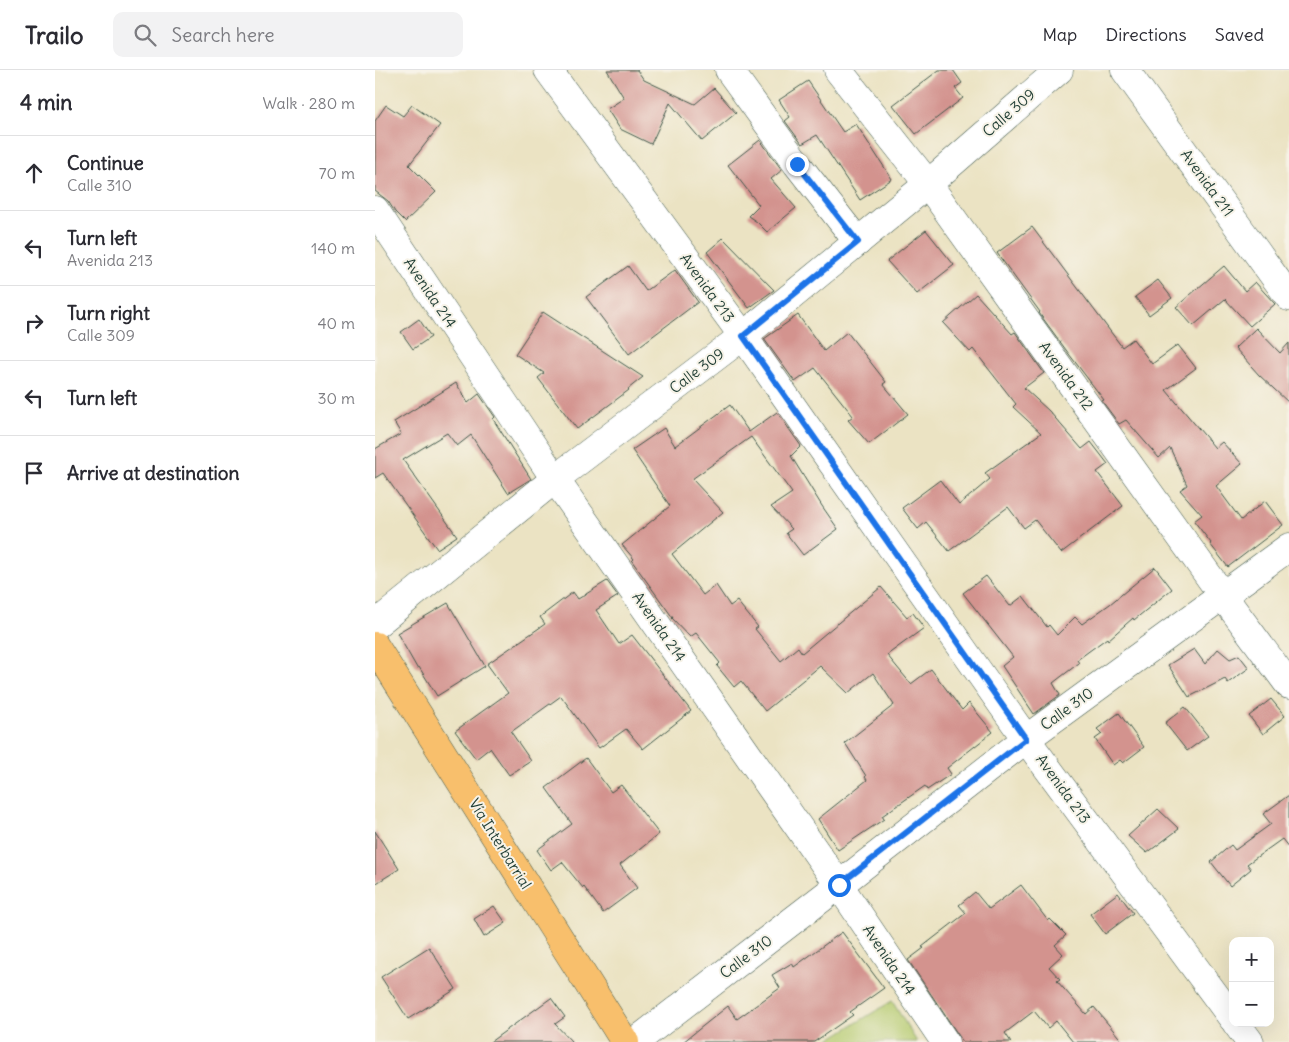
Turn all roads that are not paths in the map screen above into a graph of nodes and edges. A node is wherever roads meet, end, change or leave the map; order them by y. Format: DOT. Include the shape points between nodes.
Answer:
graph roads {
  1 [pos="548,70"];
  2 [pos="729,70"];
  3 [pos="838,70"];
  4 [pos="1059,70"];
  5 [pos="1125,70"];
  6 [pos="928,184"];
  7 [pos="375,210"];
  8 [pos="858,242"];
  9 [pos="1289,297"];
  10 [pos="743,336"];
  11 [pos="555,479"];
  12 [pos="1289,547"];
  13 [pos="1223,596"];
  14 [pos="375,625"];
  15 [pos="375,646"];
  16 [pos="1289,685"];
  17 [pos="1026,739"];
  18 [pos="839,885"];
  19 [pos="1229,1014"];
  20 [pos="1239,1027"];
  21 [pos="625,1042"];
  22 [pos="635,1042"];
  23 [pos="945,1042"];
  24 [pos="1250,1042"];
  1 -- 10 [label="street, Avenida 213"];
  2 -- 8 [label="street"];
  3 -- 6 [label="street, Avenida 212"];
  4 -- 6 [label="street, Calle 309"];
  5 -- 9 [label="street, Avenida 211"];
  6 -- 8 [label="street, Calle 309"];
  6 -- 13 [label="street, Avenida 212"];
  7 -- 11 [label="street, Avenida 214"];
  8 -- 10 [label="street, Calle 309"];
  10 -- 11 [label="street, Calle 309"];
  10 -- 17 [label="street, Avenida 213"];
  11 -- 14 [label="street, Calle 309"];
  11 -- 18 [label="street, Avenida 214"];
  12 -- 13 [label="street, Calle 310"];
  13 -- 16 [label="street, Avenida 212"];
  13 -- 17 [label="street, Calle 310"];
  15 -- 21 [label="main road, Vía Interbarrial"];
  17 -- 18 [label="street, Calle 310"];
  17 -- 19 [label="street, Avenida 213"];
  18 -- 22 [label="street, Calle 310"];
  18 -- 23 [label="street, Avenida 214"];
  20 -- 24 [label="street"];
}
